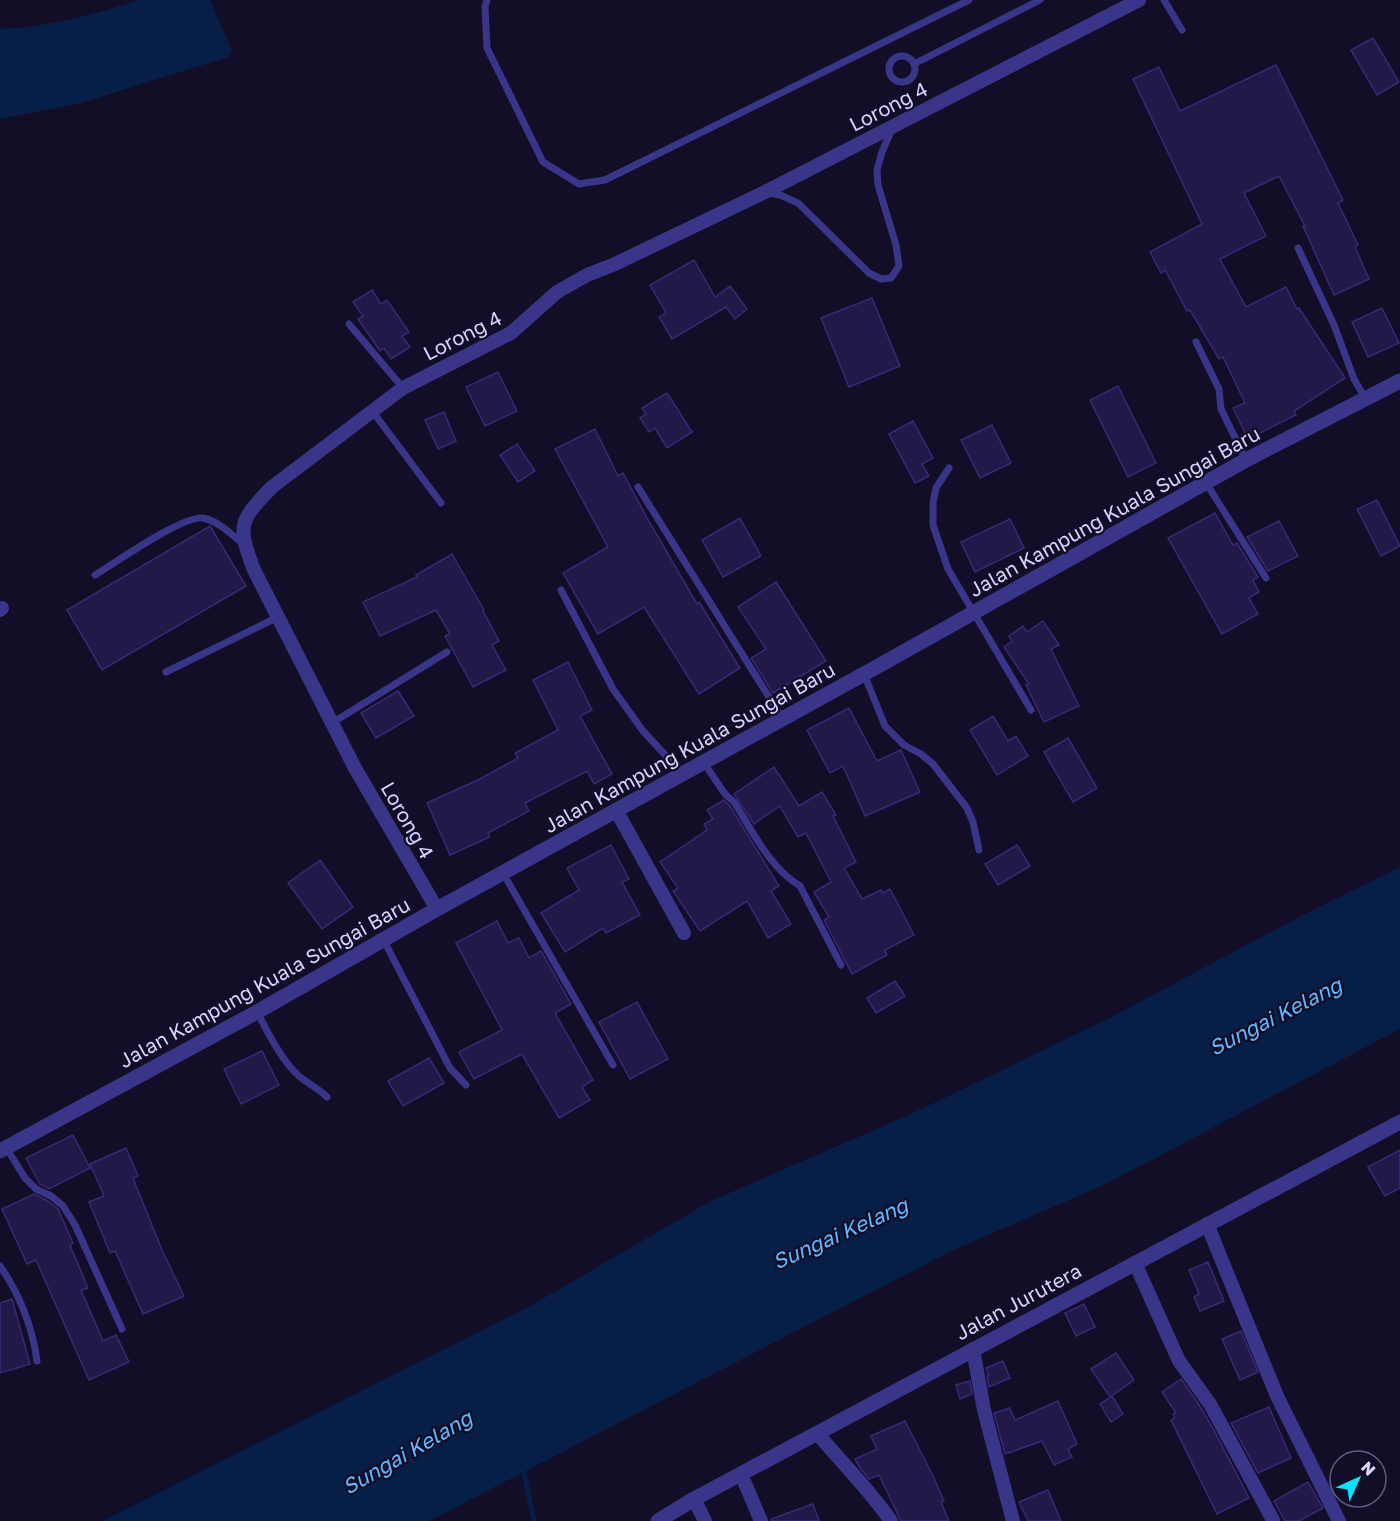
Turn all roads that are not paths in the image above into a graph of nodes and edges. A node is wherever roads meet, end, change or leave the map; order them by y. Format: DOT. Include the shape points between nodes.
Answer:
graph roads {
  1 [pos="487,0"];
  2 [pos="969,0"];
  3 [pos="1040,0"];
  4 [pos="1139,0"];
  5 [pos="1164,0"];
  6 [pos="1182,30"];
  7 [pos="914,64"];
  8 [pos="895,124"];
  9 [pos="765,192"];
  10 [pos="1299,248"];
  11 [pos="349,324"];
  12 [pos="1196,342"];
  13 [pos="1400,381"];
  14 [pos="403,388"];
  15 [pos="1365,398"];
  16 [pos="373,412"];
  17 [pos="1246,460"];
  18 [pos="949,468"];
  19 [pos="1206,483"];
  20 [pos="638,487"];
  21 [pos="441,503"];
  22 [pos="245,545"];
  23 [pos="95,575"];
  24 [pos="1266,578"];
  25 [pos="561,590"];
  26 [pos="973,613"];
  27 [pos="278,617"];
  28 [pos="447,652"];
  29 [pos="166,672"];
  30 [pos="864,674"];
  31 [pos="1031,710"];
  32 [pos="782,718"];
  33 [pos="332,723"];
  34 [pos="704,762"];
  35 [pos="683,774"];
  36 [pos="616,810"];
  37 [pos="979,850"];
  38 [pos="503,873"];
  39 [pos="437,909"];
  40 [pos="684,933"];
  41 [pos="383,939"];
  42 [pos="841,965"];
  43 [pos="257,1011"];
  44 [pos="613,1065"];
  45 [pos="466,1085"];
  46 [pos="327,1097"];
  47 [pos="1400,1122"];
  48 [pos="4,1150"];
  49 [pos="1207,1224"];
  50 [pos="1135,1263"];
  51 [pos="0,1266"];
  52 [pos="122,1329"];
  53 [pos="973,1349"];
  54 [pos="37,1361"];
  55 [pos="817,1433"];
  56 [pos="741,1474"];
  57 [pos="694,1499"];
  58 [pos="1273,1520"];
  59 [pos="658,1521"];
  60 [pos="705,1521"];
  61 [pos="762,1521"];
  62 [pos="891,1521"];
  63 [pos="1013,1521"];
  64 [pos="1339,1521"];
  1 -- 2 [label="lane" via="487,48 543,162 579,184 605,180"];
  3 -- 7 [label="lane"];
  4 -- 8 [label="street, Lorong 4"];
  5 -- 6 [label="lane"];
  8 -- 9 [label="street, Lorong 4"];
  8 -- 9 [label="lane" via="877,170 899,266 891,278 881,279 869,273 798,203"];
  9 -- 14 [label="street, Lorong 4" via="587,275 557,292 512,333"];
  10 -- 15 [label="lane"];
  11 -- 14 [label="lane"];
  12 -- 17 [label="lane" via="1219,389 1221,409"];
  13 -- 15 [label="street, Jalan Kampung Kuala Sungai Baru"];
  14 -- 16 [label="street, Lorong 4"];
  15 -- 17 [label="street, Jalan Kampung Kuala Sungai Baru"];
  16 -- 21 [label="lane"];
  16 -- 22 [label="street, Lorong 4" via="272,487 243,523"];
  17 -- 19 [label="street, Jalan Kampung Kuala Sungai Baru"];
  18 -- 26 [label="lane" via="936,488 933,525 948,569"];
  19 -- 24 [label="lane"];
  19 -- 26 [label="street, Jalan Kampung Kuala Sungai Baru"];
  20 -- 32 [label="lane"];
  22 -- 23 [label="lane" via="223,528 196,518 179,524"];
  22 -- 27 [label="street, Lorong 4"];
  25 -- 35 [label="lane" via="613,689"];
  26 -- 30 [label="street, Jalan Kampung Kuala Sungai Baru"];
  26 -- 31 [label="lane"];
  27 -- 29 [label="lane"];
  27 -- 33 [label="street, Lorong 4"];
  28 -- 33 [label="lane"];
  30 -- 32 [label="street, Jalan Kampung Kuala Sungai Baru"];
  30 -- 37 [label="lane" via="885,726 933,764 967,808"];
  32 -- 34 [label="street, Jalan Kampung Kuala Sungai Baru"];
  33 -- 39 [label="street, Lorong 4"];
  34 -- 35 [label="street, Jalan Kampung Kuala Sungai Baru"];
  34 -- 42 [label="lane" via="777,868 800,886"];
  35 -- 36 [label="street, Jalan Kampung Kuala Sungai Baru"];
  36 -- 38 [label="street, Jalan Kampung Kuala Sungai Baru"];
  36 -- 40 [label="street"];
  38 -- 39 [label="street, Jalan Kampung Kuala Sungai Baru"];
  38 -- 44 [label="lane"];
  39 -- 41 [label="street, Jalan Kampung Kuala Sungai Baru"];
  41 -- 43 [label="street, Jalan Kampung Kuala Sungai Baru"];
  41 -- 45 [label="lane" via="450,1068"];
  43 -- 46 [label="lane" via="278,1049 300,1077"];
  43 -- 48 [label="street, Jalan Kampung Kuala Sungai Baru"];
  47 -- 49 [label="street, Jalan Jurutera"];
  48 -- 52 [label="lane" via="36,1189 63,1206"];
  49 -- 50 [label="street, Jalan Jurutera"];
  49 -- 64 [label="street" via="1277,1396"];
  50 -- 53 [label="street, Jalan Jurutera"];
  50 -- 58 [label="street" via="1179,1361 1210,1404"];
  51 -- 54 [label="lane" via="35,1342"];
  53 -- 55 [label="street, Jalan Jurutera"];
  53 -- 63 [label="street" via="984,1410"];
  55 -- 56 [label="street, Jalan Jurutera"];
  55 -- 62 [label="street" via="874,1495"];
  56 -- 57 [label="street, Jalan Jurutera"];
  56 -- 61 [label="street"];
  57 -- 59 [label="street, Jalan Jurutera"];
  57 -- 60 [label="street"];
}
